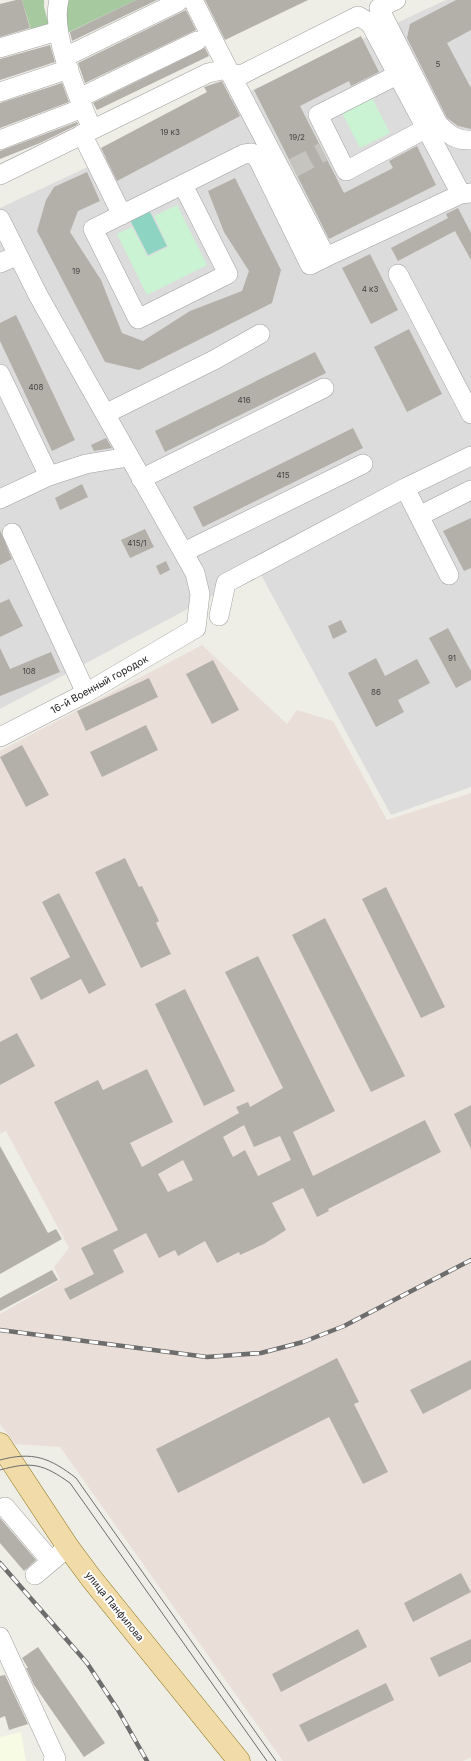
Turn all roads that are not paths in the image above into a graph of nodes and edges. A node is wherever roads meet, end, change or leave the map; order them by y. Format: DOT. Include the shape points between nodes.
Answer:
graph roads {
  1 [pos="59,0"];
  2 [pos="396,0"];
  3 [pos="186,1"];
  4 [pos="58,31"];
  5 [pos="197,41"];
  6 [pos="0,48"];
  7 [pos="67,63"];
  8 [pos="227,69"];
  9 [pos="397,75"];
  10 [pos="0,92"];
  11 [pos="81,103"];
  12 [pos="425,129"];
  13 [pos="87,131"];
  14 [pos="0,140"];
  15 [pos="471,140"];
  16 [pos="0,175"];
  17 [pos="183,185"];
  18 [pos="466,193"];
  19 [pos="122,215"];
  20 [pos="0,219"];
  21 [pos="18,255"];
  22 [pos="326,257"];
  23 [pos="0,263"];
  24 [pos="398,274"];
  25 [pos="260,334"];
  26 [pos="0,374"];
  27 [pos="324,388"];
  28 [pos="105,414"];
  29 [pos="471,414"];
  30 [pos="471,456"];
  31 [pos="128,457"];
  32 [pos="363,464"];
  33 [pos="48,476"];
  34 [pos="141,479"];
  35 [pos="405,488"];
  36 [pos="471,490"];
  37 [pos="0,499"];
  38 [pos="419,516"];
  39 [pos="12,533"];
  40 [pos="184,552"];
  41 [pos="449,575"];
  42 [pos="219,616"];
  43 [pos="86,693"];
  44 [pos="0,737"];
  45 [pos="0,1444"];
  46 [pos="5,1507"];
  47 [pos="68,1547"];
  48 [pos="51,1561"];
  49 [pos="35,1575"];
  50 [pos="0,1637"];
  51 [pos="53,1761"];
  52 [pos="239,1761"];
  1 -- 4 [label="street" via="56,11"];
  2 -- 15 [label="street" via="379,8 438,124 448,135 462,141"];
  3 -- 7 [label="street"];
  3 -- 8 [label="street"];
  4 -- 6 [label="street"];
  4 -- 7 [label="street"];
  5 -- 11 [label="street"];
  7 -- 10 [label="street"];
  7 -- 11 [label="street"];
  8 -- 9 [label="street" via="237,75 245,73 358,16 370,23"];
  8 -- 13 [label="street" via="208,73"];
  8 -- 22 [label="street" via="288,170"];
  9 -- 12 [label="street"];
  9 -- 12 [label="street" via="318,115 329,150 346,171"];
  11 -- 13 [label="street"];
  11 -- 14 [label="street"];
  12 -- 18 [label="street"];
  13 -- 16 [label="street"];
  13 -- 19 [label="street"];
  17 -- 19 [label="street"];
  17 -- 19 [label="street" via="228,274 138,318 93,229"];
  17 -- 22 [label="street" via="244,154 252,154 258,159 310,265"];
  18 -- 22 [label="street"];
  20 -- 21 [label="street"];
  21 -- 23 [label="street"];
  21 -- 28 [label="street"];
  24 -- 29 [label="street"];
  25 -- 28 [label="street" via="214,360"];
  26 -- 33 [label="street"];
  27 -- 34 [label="street"];
  28 -- 31 [label="street"];
  30 -- 35 [label="street"];
  31 -- 33 [label="street" via="86,464"];
  31 -- 34 [label="street"];
  32 -- 40 [label="street"];
  33 -- 37 [label="street"];
  34 -- 40 [label="street"];
  35 -- 38 [label="street"];
  35 -- 42 [label="street" via="226,583"];
  36 -- 38 [label="street"];
  38 -- 41 [label="street"];
  39 -- 43 [label="street"];
  40 -- 43 [label="street, 16-й Военный городок" via="195,573 200,594 196,628"];
  43 -- 44 [label="street, 16-й Военный городок"];
  45 -- 47 [label="main road, улица Панфилова"];
  46 -- 48 [label="street"];
  47 -- 48 [label="street"];
  47 -- 52 [label="main road, улица Панфилова"];
  48 -- 49 [label="street"];
  50 -- 51 [label="street" via="56,1759"];
}
